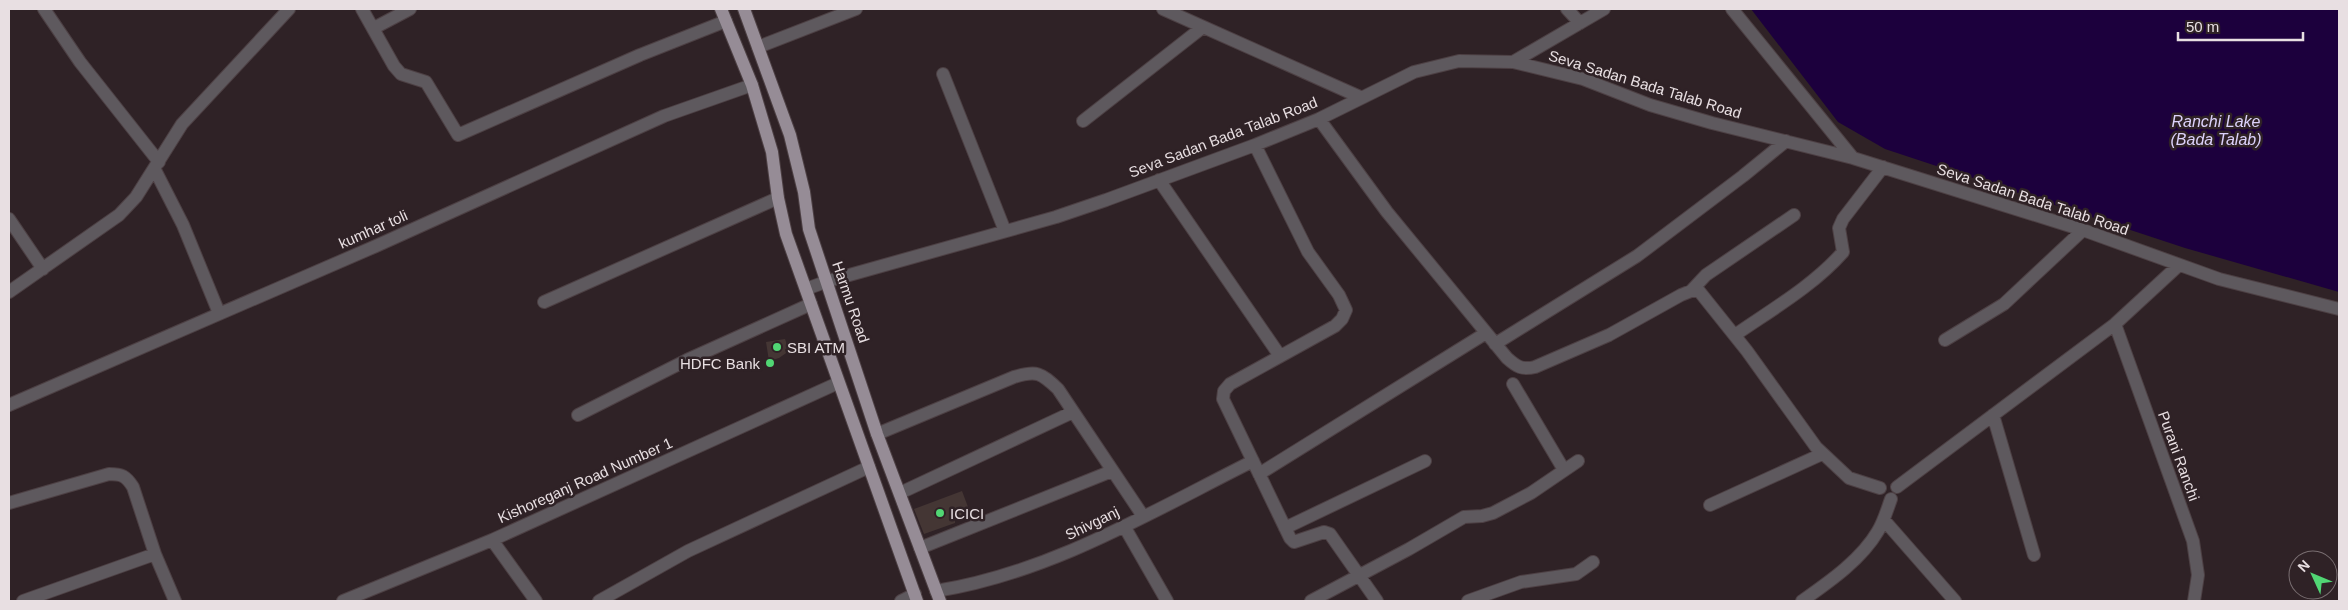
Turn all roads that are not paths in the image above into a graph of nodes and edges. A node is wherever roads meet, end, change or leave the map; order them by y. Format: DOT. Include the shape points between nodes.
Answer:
graph roads {
  1 [pos="44,9"];
  2 [pos="270,9"];
  3 [pos="289,9"];
  4 [pos="362,9"];
  5 [pos="410,9"];
  6 [pos="722,9"];
  7 [pos="744,9"];
  8 [pos="856,9"];
  9 [pos="1163,9"];
  10 [pos="1567,9"];
  11 [pos="1604,9"];
  12 [pos="1732,9"];
  13 [pos="280,19"];
  14 [pos="726,21"];
  15 [pos="1580,22"];
  16 [pos="1203,26"];
  17 [pos="374,28"];
  18 [pos="758,47"];
  19 [pos="1513,62"];
  20 [pos="943,74"];
  21 [pos="752,86"];
  22 [pos="1360,97"];
  23 [pos="1319,119"];
  24 [pos="1083,121"];
  25 [pos="1786,141"];
  26 [pos="1255,145"];
  27 [pos="1853,158"];
  28 [pos="157,166"];
  29 [pos="1883,167"];
  30 [pos="1159,180"];
  31 [pos="778,198"];
  32 [pos="1794,215"];
  33 [pos="9,219"];
  34 [pos="2083,230"];
  35 [pos="1005,231"];
  36 [pos="2179,265"];
  37 [pos="43,269"];
  38 [pos="828,281"];
  39 [pos="806,289"];
  40 [pos="1692,291"];
  41 [pos="9,292"];
  42 [pos="544,302"];
  43 [pos="811,304"];
  44 [pos="2339,309"];
  45 [pos="220,313"];
  46 [pos="2115,324"];
  47 [pos="1486,333"];
  48 [pos="1735,335"];
  49 [pos="1945,340"];
  50 [pos="1495,344"];
  51 [pos="1280,356"];
  52 [pos="838,383"];
  53 [pos="1512,384"];
  54 [pos="9,405"];
  55 [pos="1073,412"];
  56 [pos="578,415"];
  57 [pos="1993,415"];
  58 [pos="877,434"];
  59 [pos="1822,454"];
  60 [pos="1252,461"];
  61 [pos="1425,461"];
  62 [pos="1578,461"];
  63 [pos="869,467"];
  64 [pos="1564,470"];
  65 [pos="1112,471"];
  66 [pos="1259,474"];
  67 [pos="1897,487"];
  68 [pos="1880,488"];
  69 [pos="900,493"];
  70 [pos="1890,499"];
  71 [pos="9,503"];
  72 [pos="1710,505"];
  73 [pos="1143,516"];
  74 [pos="1884,520"];
  75 [pos="1124,526"];
  76 [pos="1284,528"];
  77 [pos="492,540"];
  78 [pos="920,548"];
  79 [pos="155,554"];
  80 [pos="2034,555"];
  81 [pos="1594,562"];
  82 [pos="1360,576"];
  83 [pos="938,596"];
  84 [pos="916,598"];
  85 [pos="22,601"];
  86 [pos="175,601"];
  87 [pos="342,601"];
  88 [pos="536,601"];
  89 [pos="599,601"];
  90 [pos="901,601"];
  91 [pos="1166,601"];
  92 [pos="1311,601"];
  93 [pos="1377,601"];
  94 [pos="1468,601"];
  95 [pos="1802,601"];
  96 [pos="1955,601"];
  97 [pos="2194,601"];
  1 -- 28 [label="street"];
  2 -- 13 [label="street"];
  3 -- 13 [label="street"];
  4 -- 17 [label="street"];
  5 -- 17 [label="street"];
  6 -- 14 [label="main road"];
  7 -- 18 [label="main road, Harmu Road"];
  8 -- 18 [label="street"];
  9 -- 16 [label="street"];
  10 -- 15 [label="street"];
  11 -- 15 [label="street"];
  12 -- 27 [label="street"];
  13 -- 28 [label="street" via="182,124"];
  14 -- 17 [label="street" via="458,135 432,88 419,79 401,74"];
  14 -- 21 [label="main road"];
  15 -- 19 [label="street"];
  16 -- 22 [label="street"];
  16 -- 24 [label="street"];
  18 -- 38 [label="main road, Harmu Road" via="790,135 804,192 809,230"];
  19 -- 22 [label="street, Seva Sadan Bada Talab Road" via="1459,61 1414,72"];
  19 -- 25 [label="street, Seva Sadan Bada Talab Road" via="1584,79 1650,105"];
  20 -- 35 [label="street"];
  21 -- 31 [label="main road" via="772,152"];
  21 -- 45 [label="street, kumhar toli" via="664,116"];
  22 -- 23 [label="street, Seva Sadan Bada Talab Road"];
  23 -- 26 [label="street, Seva Sadan Bada Talab Road"];
  23 -- 47 [label="street" via="1387,212"];
  25 -- 27 [label="street, Seva Sadan Bada Talab Road"];
  25 -- 50 [label="street" via="1636,256"];
  26 -- 30 [label="street, Seva Sadan Bada Talab Road"];
  26 -- 51 [label="street" via="1308,252 1346,310 1334,326"];
  27 -- 29 [label="street, Seva Sadan Bada Talab Road"];
  28 -- 37 [label="street" via="119,215"];
  28 -- 45 [label="street"];
  29 -- 34 [label="street, Seva Sadan Bada Talab Road"];
  29 -- 48 [label="street" via="1839,228 1842,252 1815,278"];
  30 -- 35 [label="street, Seva Sadan Bada Talab Road" via="1056,217"];
  30 -- 51 [label="street"];
  31 -- 39 [label="main road" via="786,234"];
  31 -- 42 [label="street"];
  32 -- 40 [label="street" via="1706,275"];
  33 -- 37 [label="street"];
  34 -- 36 [label="street, Seva Sadan Bada Talab Road"];
  34 -- 49 [label="street" via="2004,304"];
  35 -- 38 [label="street, Seva Sadan Bada Talab Road"];
  36 -- 44 [label="street, Seva Sadan Bada Talab Road" via="2219,279"];
  36 -- 46 [label="street"];
  37 -- 41 [label="street"];
  38 -- 39 [label="street, Seva Sadan Bada Talab Road"];
  38 -- 58 [label="main road, Harmu Road"];
  39 -- 43 [label="main road"];
  40 -- 48 [label="street" via="1699,291 1708,299"];
  40 -- 50 [label="street" via="1609,335 1535,367 1523,370"];
  43 -- 52 [label="main road"];
  43 -- 56 [label="street"];
  45 -- 54 [label="street, kumhar toli"];
  46 -- 57 [label="street"];
  46 -- 97 [label="street, Purani Ranchi" via="2193,541 2198,575"];
  47 -- 50 [label="street"];
  47 -- 66 [label="street"];
  48 -- 59 [label="street"];
  51 -- 60 [label="street" via="1240,376 1224,391 1223,399"];
  52 -- 63 [label="main road"];
  52 -- 77 [label="street, Kishoreganj Road Number 1"];
  53 -- 64 [label="street"];
  55 -- 58 [label="street" via="1058,389 1043,375 1034,372 1014,377"];
  55 -- 65 [label="street"];
  55 -- 69 [label="street"];
  57 -- 67 [label="street"];
  57 -- 80 [label="street"];
  58 -- 69 [label="main road, Harmu Road"];
  59 -- 68 [label="street" via="1848,478"];
  59 -- 72 [label="street"];
  60 -- 66 [label="street"];
  60 -- 73 [label="street, Shivganj"];
  61 -- 76 [label="street"];
  62 -- 64 [label="street"];
  63 -- 84 [label="main road"];
  63 -- 89 [label="street" via="688,551"];
  64 -- 82 [label="street" via="1508,505 1482,516 1464,517"];
  65 -- 73 [label="street"];
  65 -- 78 [label="street"];
  66 -- 76 [label="street"];
  67 -- 68 [label="street" via="1887,481"];
  67 -- 70 [label="street" via="1896,495"];
  68 -- 70 [label="street" via="1881,495"];
  69 -- 78 [label="main road, Harmu Road"];
  70 -- 74 [label="street"];
  71 -- 79 [label="street" via="109,474 119,474 127,477 133,487"];
  73 -- 75 [label="street, Shivganj"];
  74 -- 95 [label="street" via="1864,550"];
  74 -- 96 [label="street"];
  75 -- 83 [label="street, Shivganj" via="1075,550"];
  75 -- 91 [label="street"];
  76 -- 82 [label="street" via="1294,542 1324,532 1330,534"];
  77 -- 87 [label="street, Kishoreganj Road Number 1"];
  77 -- 88 [label="street"];
  78 -- 83 [label="main road, Harmu Road"];
  79 -- 85 [label="street"];
  79 -- 86 [label="street"];
  81 -- 94 [label="street" via="1576,574 1521,582"];
  82 -- 92 [label="street"];
  82 -- 93 [label="street"];
  84 -- 90 [label="street"];
}
